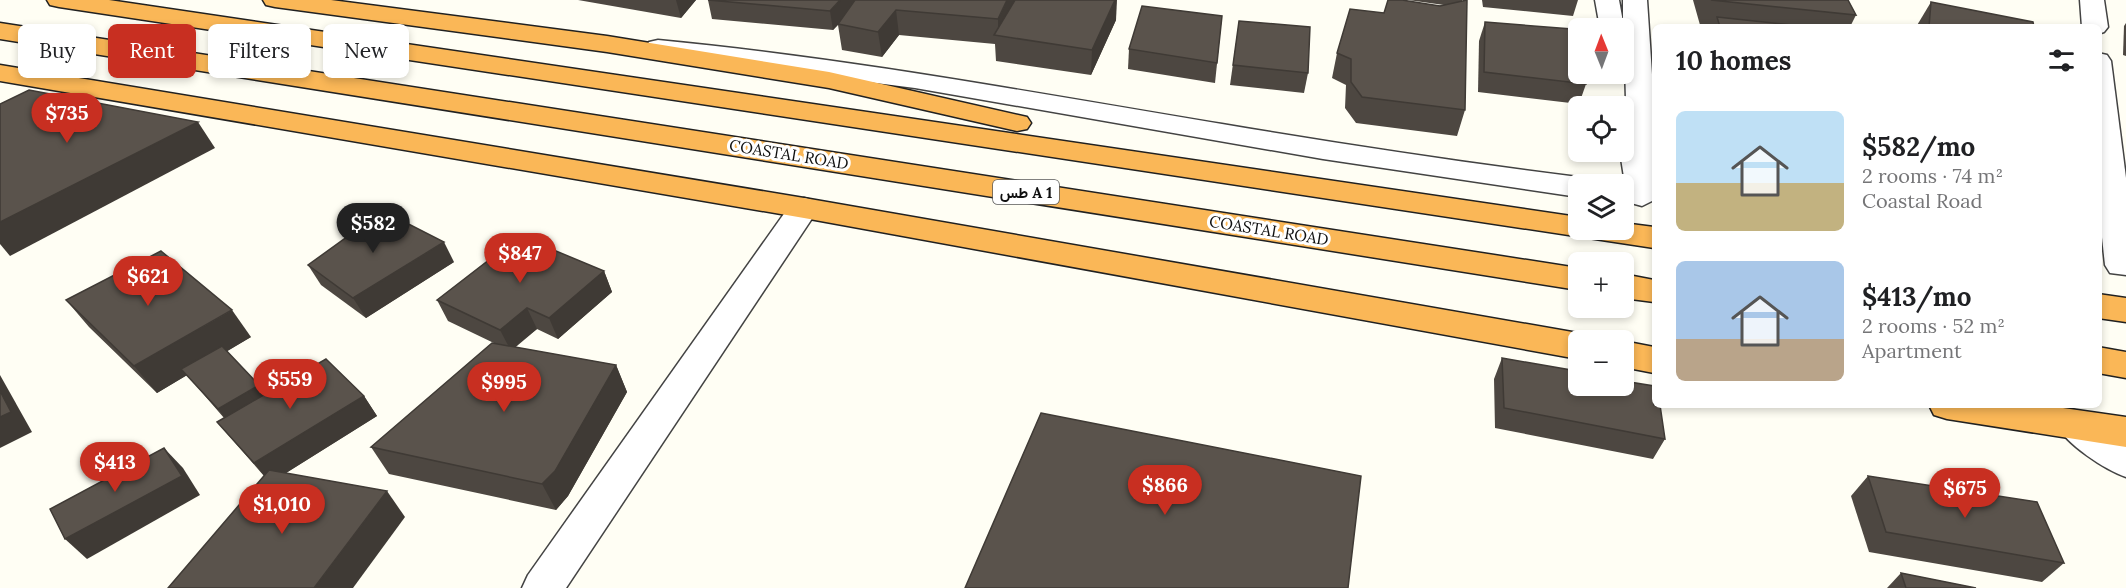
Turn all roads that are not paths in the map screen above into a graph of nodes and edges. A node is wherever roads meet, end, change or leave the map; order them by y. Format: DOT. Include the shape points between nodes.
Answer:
graph roads {
  1 [pos="60,0"];
  2 [pos="275,0"];
  3 [pos="1606,0"];
  4 [pos="1635,0"];
  5 [pos="2092,0"];
  6 [pos="1610,18"];
  7 [pos="2095,24"];
  8 [pos="0,31"];
  9 [pos="607,44"];
  10 [pos="0,73"];
  11 [pos="1622,84"];
  12 [pos="2102,109"];
  13 [pos="1276,181"];
  14 [pos="1568,186"];
  15 [pos="1644,190"];
  16 [pos="804,208"];
  17 [pos="1568,225"];
  18 [pos="1634,235"];
  19 [pos="1652,238"];
  20 [pos="2115,264"];
  21 [pos="1568,277"];
  22 [pos="1634,288"];
  23 [pos="1652,291"];
  24 [pos="2102,307"];
  25 [pos="2126,310"];
  26 [pos="1568,344"];
  27 [pos="1634,356"];
  28 [pos="1652,360"];
  29 [pos="2102,361"];
  30 [pos="2126,365"];
  31 [pos="1967,408"];
  32 [pos="2074,424"];
  33 [pos="2126,432"];
  34 [pos="2126,462"];
  35 [pos="543,588"];
  1 -- 13 [label="highway"];
  2 -- 9 [label="highway"];
  3 -- 6 [label="street"];
  4 -- 15 [label="street"];
  5 -- 7 [label="street"];
  8 -- 21 [label="highway, COASTAL ROAD / طس A 1"];
  9 -- 13 [label="highway" via="829,80"];
  9 -- 14 [label="street" via="716,53 921,81 1312,148"];
  10 -- 16 [label="highway"];
  11 -- 15 [label="street"];
  12 -- 20 [label="street"];
  13 -- 17 [label="highway"];
  16 -- 26 [label="highway"];
  16 -- 35 [label="street"];
  18 -- 19 [label="highway"];
  22 -- 23 [label="highway"];
  24 -- 25 [label="highway"];
  27 -- 28 [label="highway"];
  29 -- 30 [label="highway"];
  31 -- 32 [label="highway"];
  32 -- 33 [label="highway"];
  32 -- 34 [label="street"];
}
